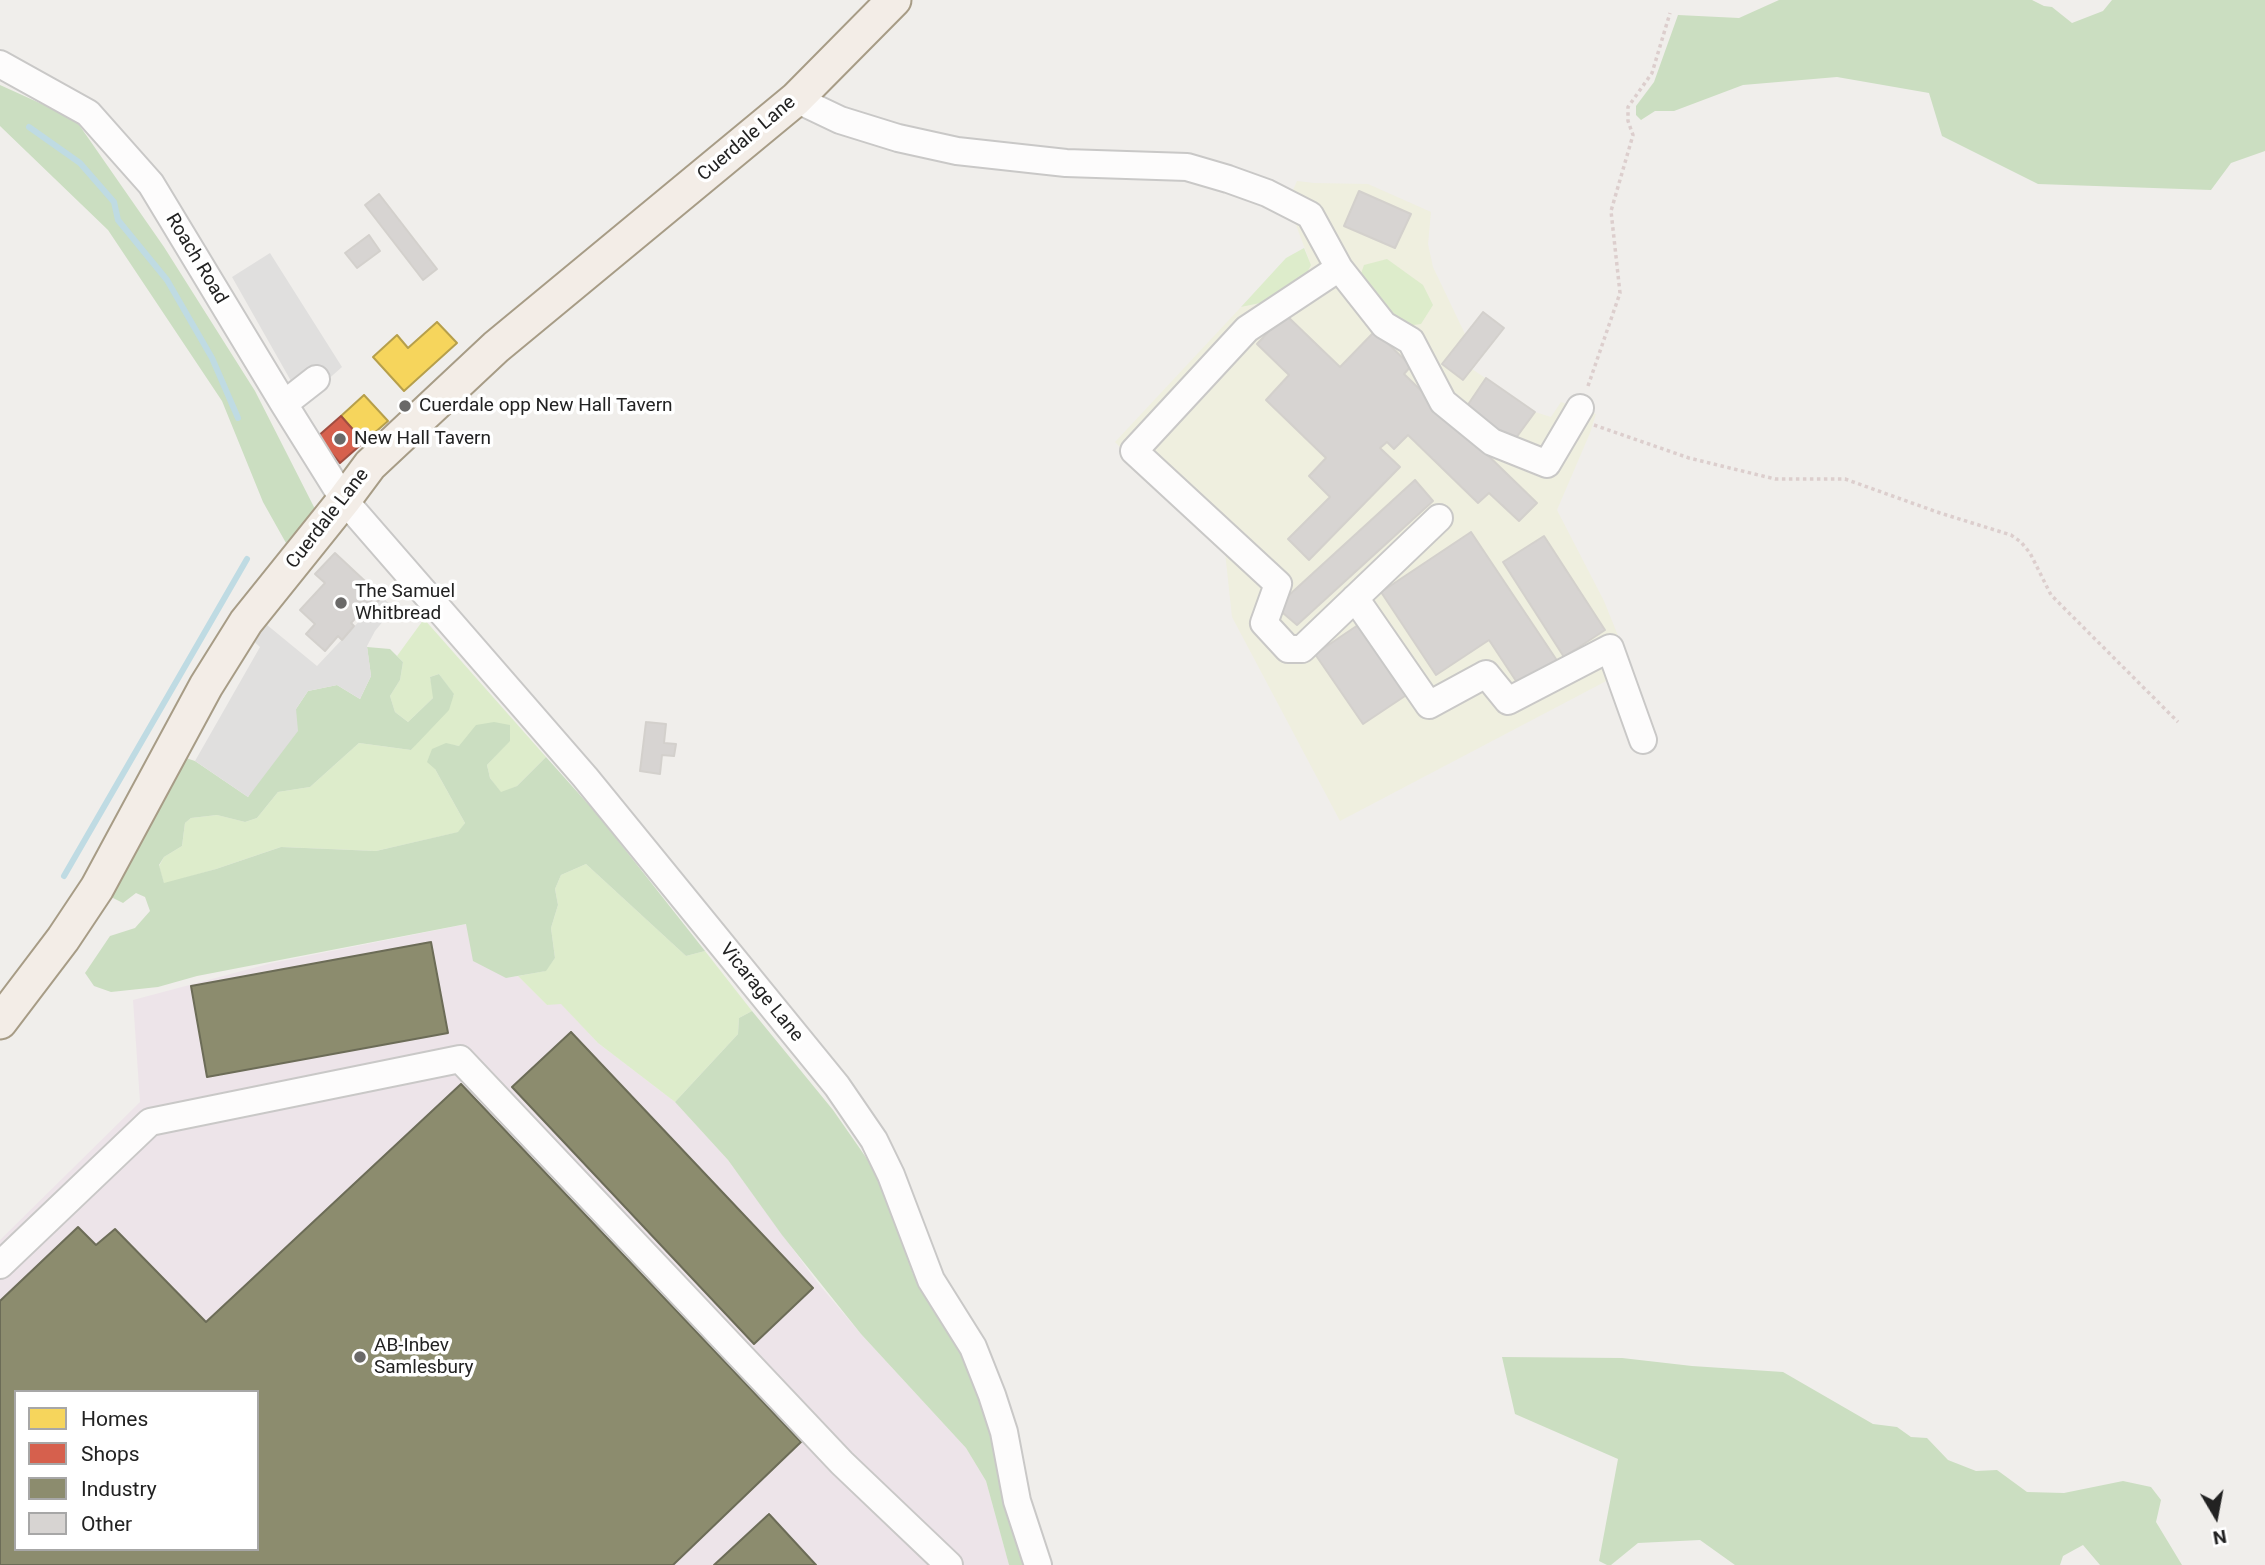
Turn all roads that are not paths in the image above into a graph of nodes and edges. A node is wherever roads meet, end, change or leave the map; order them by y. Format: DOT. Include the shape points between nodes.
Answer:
graph roads {
  1 [pos="894,0"];
  2 [pos="0,64"];
  3 [pos="796,99"];
  4 [pos="1339,268"];
  5 [pos="316,379"];
  6 [pos="284,404"];
  7 [pos="1583,417"];
  8 [pos="344,500"];
  9 [pos="1439,518"];
  10 [pos="1355,598"];
  11 [pos="1643,740"];
  12 [pos="0,1022"];
  13 [pos="0,1265"];
  14 [pos="949,1565"];
  15 [pos="1038,1565"];
  1 -- 3 [label="main road, Cuerdale Lane"];
  2 -- 6 [label="street, Roach Road" via="89,113 151,184"];
  3 -- 4 [label="street" via="840,120 957,151 1066,163 1187,167 1228,179 1310,215"];
  3 -- 8 [label="main road, Cuerdale Lane" via="496,347 370,465"];
  4 -- 7 [label="street" via="1384,326 1411,341 1443,402 1492,442 1547,464"];
  4 -- 10 [label="street" via="1247,329 1134,451 1278,584 1264,623 1289,649 1302,649"];
  5 -- 6 [label="street"];
  6 -- 8 [label="street, Roach Road"];
  8 -- 12 [label="main road, Cuerdale Lane" via="246,622 97,888"];
  8 -- 15 [label="street, Vicarage Lane" via="585,777 837,1086 874,1140 931,1280 973,1347 992,1395 1017,1501"];
  9 -- 10 [label="street"];
  10 -- 11 [label="street" via="1429,705 1486,674 1508,701 1610,649"];
  13 -- 14 [label="street" via="150,1122 460,1059 842,1463"];
}
